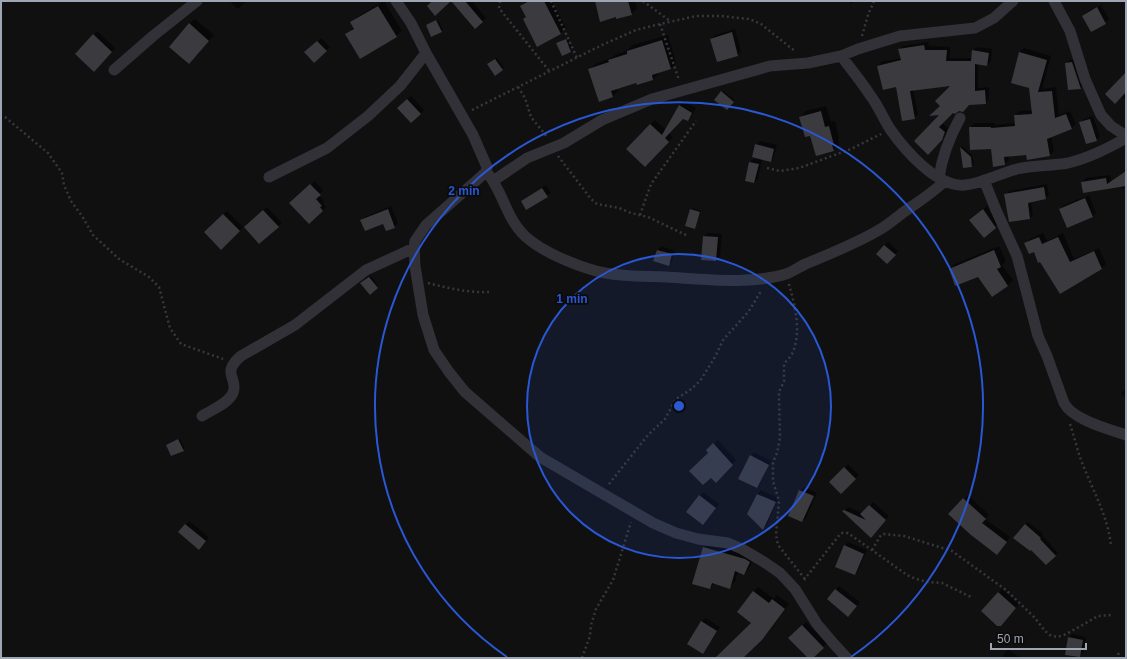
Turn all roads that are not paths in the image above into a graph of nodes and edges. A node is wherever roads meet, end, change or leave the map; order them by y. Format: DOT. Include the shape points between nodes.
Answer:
graph roads {
  1 [pos="197,1"];
  2 [pos="396,1"];
  3 [pos="1013,1"];
  4 [pos="1054,1"];
  5 [pos="426,52"];
  6 [pos="841,56"];
  7 [pos="114,70"];
  8 [pos="960,118"];
  9 [pos="1126,137"];
  10 [pos="489,176"];
  11 [pos="269,177"];
  12 [pos="942,180"];
  13 [pos="984,180"];
  14 [pos="414,248"];
  15 [pos="202,416"];
  16 [pos="1126,435"];
  17 [pos="848,658"];
  1 -- 7 [label="street"];
  2 -- 5 [label="street"];
  3 -- 6 [label="street" via="994,18 975,28 900,36"];
  4 -- 9 [label="street" via="1070,31 1085,79 1101,115"];
  5 -- 10 [label="street" via="462,116 486,164"];
  5 -- 11 [label="street" via="400,86 368,116 327,148"];
  6 -- 10 [label="street" via="808,63 770,66 652,100 602,120 564,143"];
  6 -- 12 [label="street" via="871,95 903,146"];
  8 -- 12 [label="street" via="943,156"];
  9 -- 13 [label="street" via="1082,159 1016,169"];
  10 -- 12 [label="street" via="514,224 523,234 535,244 580,266 616,275 716,281 787,274 881,229 922,201"];
  10 -- 14 [label="street" via="426,225 415,241"];
  12 -- 13 [label="street" via="965,185"];
  13 -- 16 [label="street" via="1017,256 1038,336 1068,410 1095,424"];
  14 -- 15 [label="street" via="366,270 295,325 241,356 233,363 230,371 233,393 227,401"];
  14 -- 17 [label="street" via="423,315 434,350 465,392 540,457 653,523 676,534 728,543 780,573 795,589 817,624"];
}
